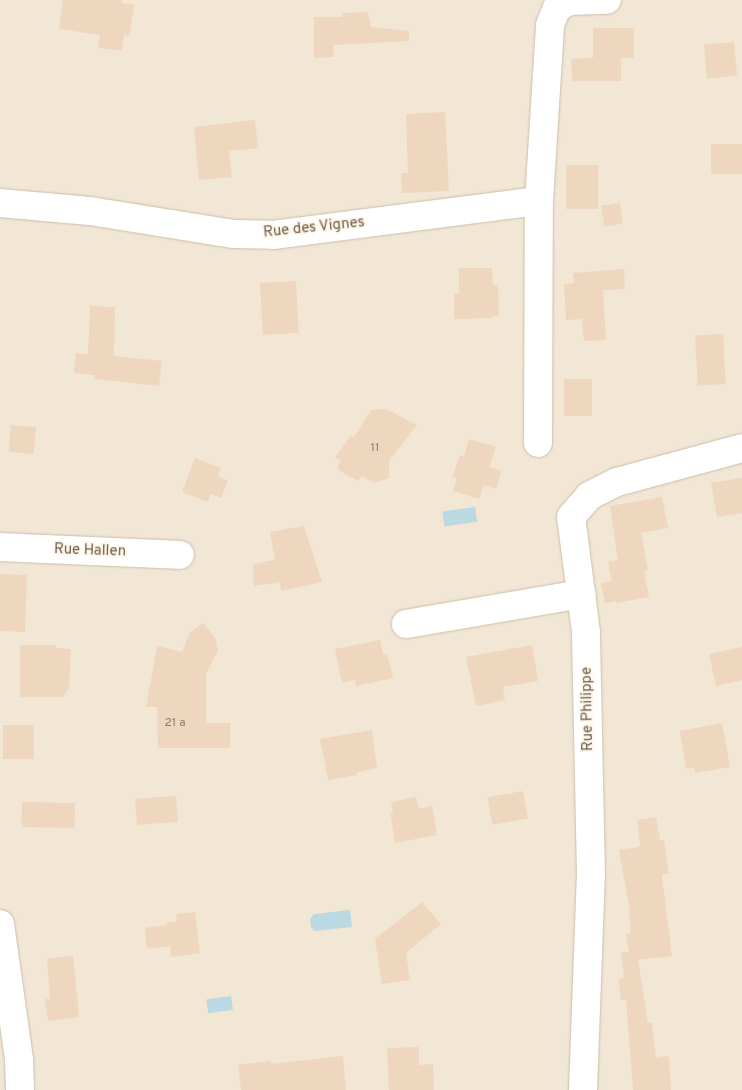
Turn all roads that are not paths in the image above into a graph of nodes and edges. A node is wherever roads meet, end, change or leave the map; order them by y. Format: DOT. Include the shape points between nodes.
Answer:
graph roads {
  1 [pos="606,0"];
  2 [pos="539,201"];
  3 [pos="0,203"];
  4 [pos="538,443"];
  5 [pos="742,448"];
  6 [pos="0,547"];
  7 [pos="180,555"];
  8 [pos="581,594"];
  9 [pos="406,624"];
  10 [pos="0,924"];
  11 [pos="20,1090"];
  12 [pos="583,1090"];
  1 -- 2 [label="street" via="570,1 557,8 550,25"];
  2 -- 3 [label="street, Rue des Vignes" via="273,235 234,234 90,211"];
  2 -- 4 [label="street"];
  5 -- 8 [label="street, Rue Philippe" via="616,482 589,496 571,518"];
  6 -- 7 [label="street, Rue Hallen"];
  8 -- 9 [label="street"];
  8 -- 12 [label="street, Rue Philippe" via="586,632 591,875"];
  10 -- 11 [label="street" via="19,1060"];
}
